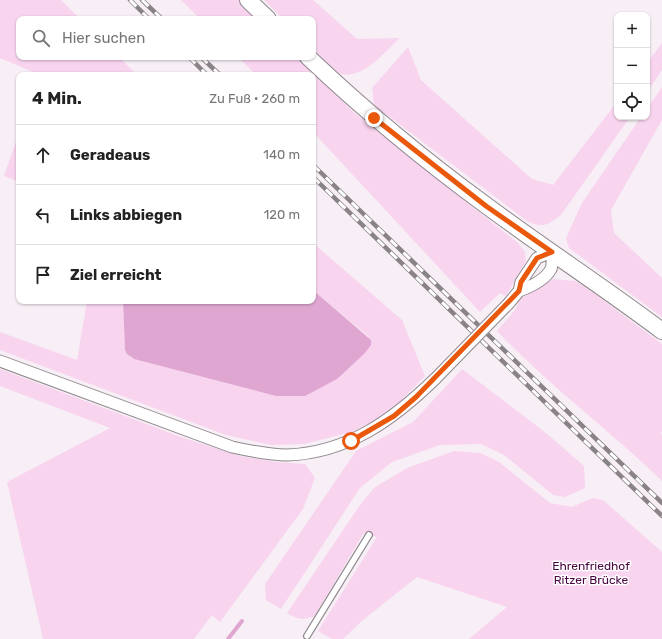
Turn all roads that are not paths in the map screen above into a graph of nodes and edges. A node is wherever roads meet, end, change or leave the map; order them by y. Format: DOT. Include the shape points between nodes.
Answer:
graph roads {
  1 [pos="248,0"];
  2 [pos="265,16"];
  3 [pos="311,60"];
  4 [pos="552,252"];
  5 [pos="519,291"];
  6 [pos="662,331"];
  7 [pos="0,360"];
  8 [pos="368,535"];
  9 [pos="307,636"];
  1 -- 2 [label="street"];
  3 -- 4 [label="street" via="397,136 486,206"];
  4 -- 5 [label="street" via="537,258 521,282"];
  4 -- 5 [label="street" via="551,268 544,277 531,287"];
  4 -- 6 [label="street"];
  5 -- 7 [label="street, bridge" via="436,378 394,416 351,441 326,449 286,455 232,447"];
  8 -- 9 [label="lane"];
}
